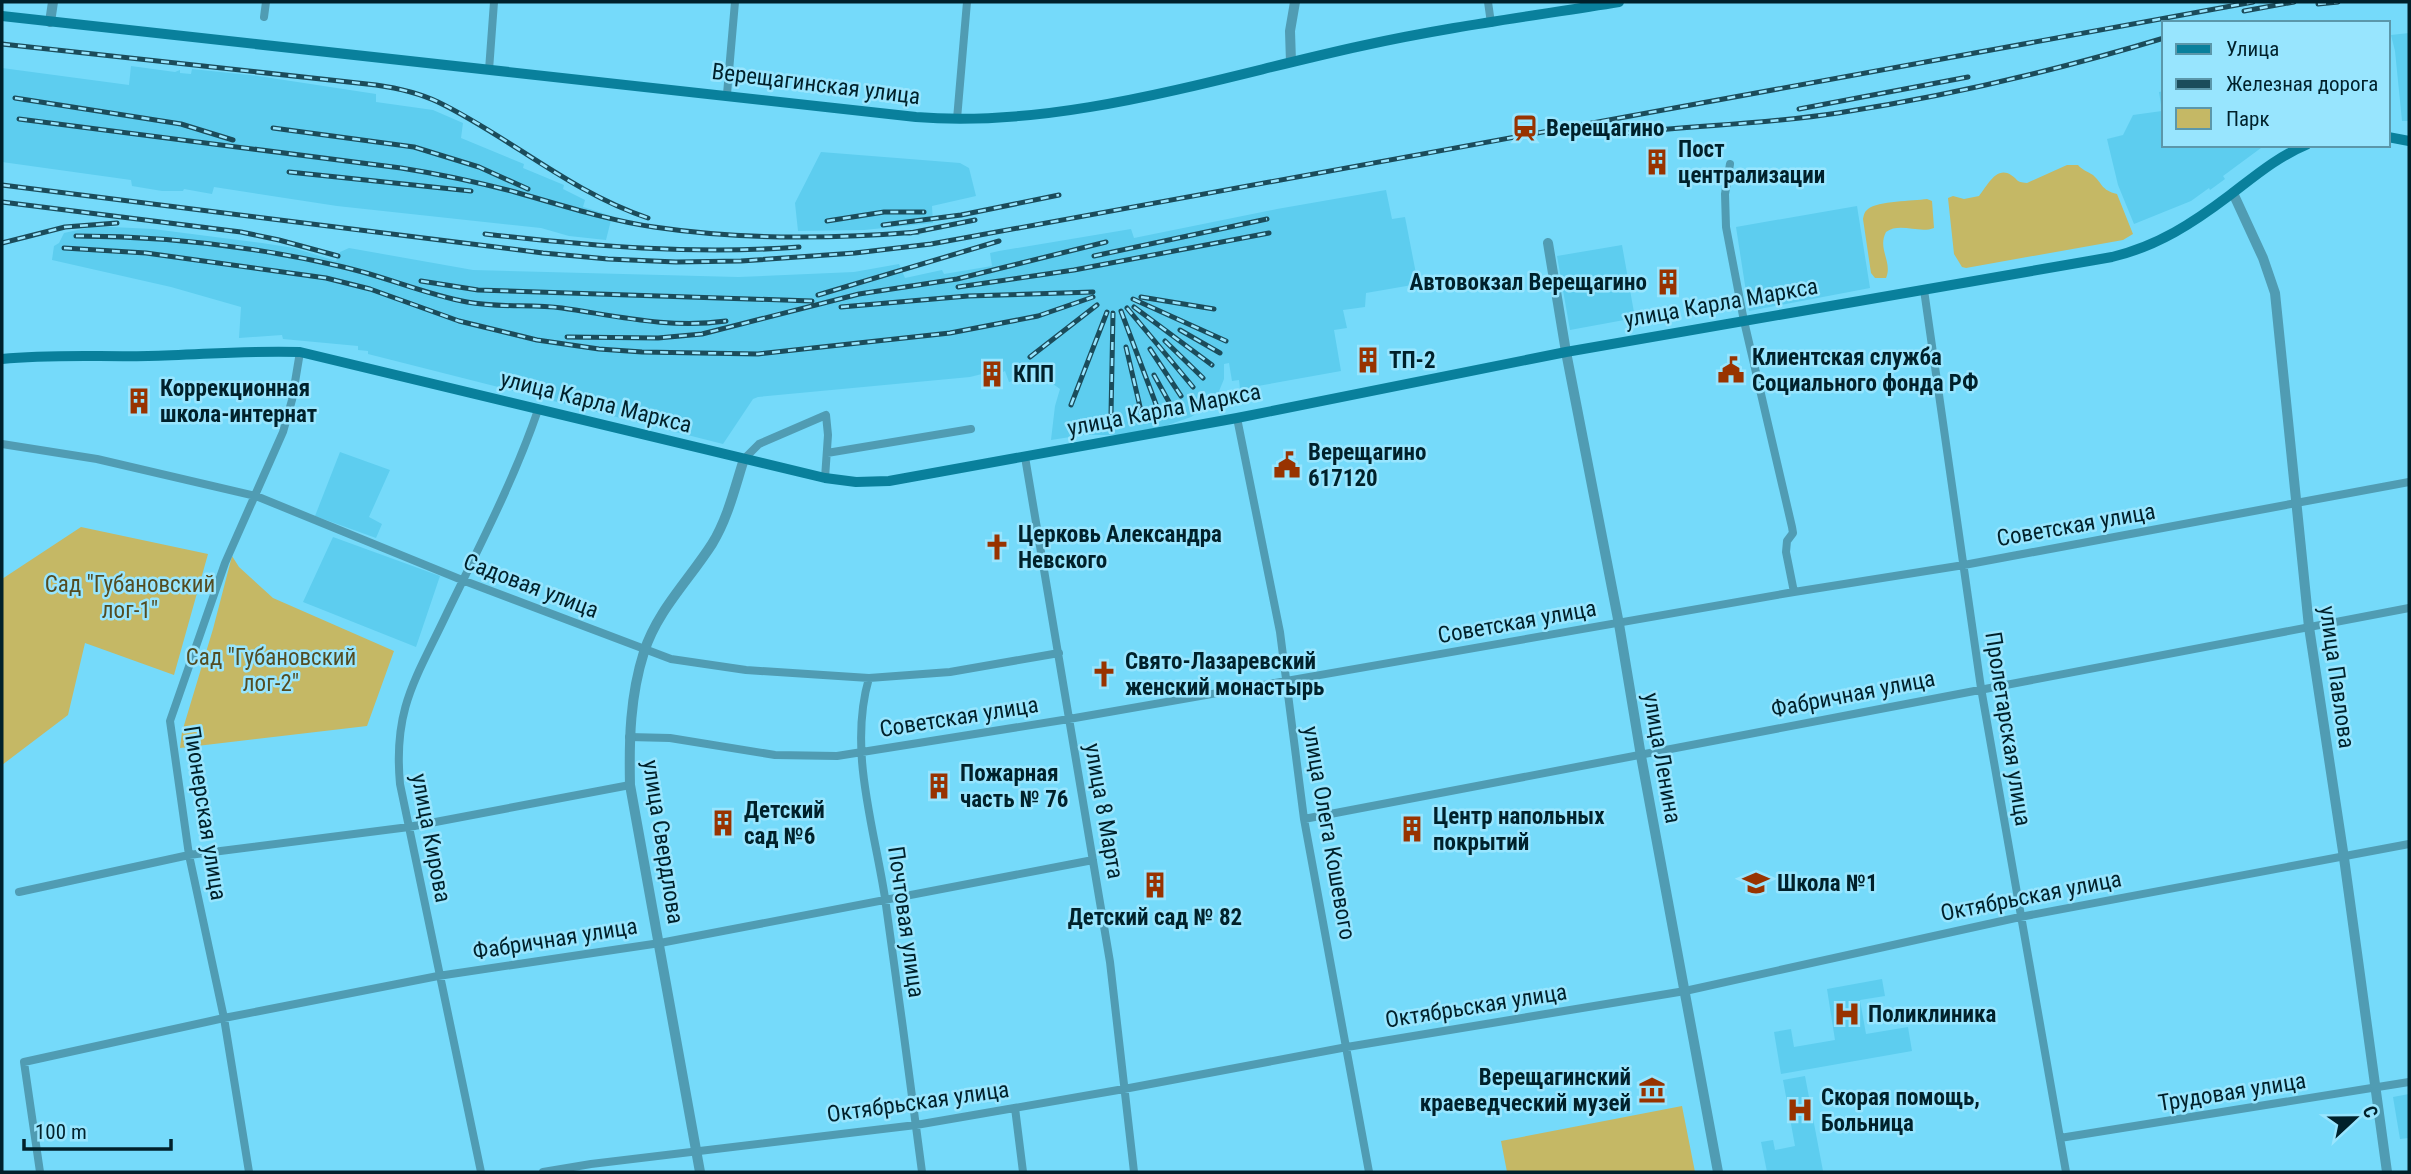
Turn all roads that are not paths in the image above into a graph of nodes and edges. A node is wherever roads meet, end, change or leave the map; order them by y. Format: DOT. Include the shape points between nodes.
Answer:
graph roads {
  1 [pos="52,2"];
  2 [pos="266,2"];
  3 [pos="494,2"];
  4 [pos="735,2"];
  5 [pos="967,2"];
  6 [pos="1294,2"];
  7 [pos="1488,2"];
  8 [pos="1619,2"];
  9 [pos="2,16"];
  10 [pos="264,17"];
  11 [pos="50,22"];
  12 [pos="1491,23"];
  13 [pos="1291,62"];
  14 [pos="489,71"];
  15 [pos="727,94"];
  16 [pos="957,118"];
  17 [pos="2390,137"];
  18 [pos="2409,141"];
  19 [pos="2302,147"];
  20 [pos="1730,164"];
  21 [pos="2233,193"];
  22 [pos="1548,243"];
  23 [pos="1924,290"];
  24 [pos="1744,321"];
  25 [pos="300,352"];
  26 [pos="1566,352"];
  27 [pos="2,359"];
  28 [pos="538,410"];
  29 [pos="1237,418"];
  30 [pos="971,429"];
  31 [pos="2,444"];
  32 [pos="827,453"];
  33 [pos="1025,457"];
  34 [pos="744,459"];
  35 [pos="825,478"];
  36 [pos="2409,482"];
  37 [pos="256,496"];
  38 [pos="2295,505"];
  39 [pos="1964,565"];
  40 [pos="462,580"];
  41 [pos="1794,592"];
  42 [pos="2409,608"];
  43 [pos="1619,624"];
  44 [pos="2309,626"];
  45 [pos="645,650"];
  46 [pos="1059,653"];
  47 [pos="869,678"];
  48 [pos="1285,681"];
  49 [pos="1981,688"];
  50 [pos="1069,719"];
  51 [pos="629,737"];
  52 [pos="860,752"];
  53 [pos="1641,757"];
  54 [pos="630,785"];
  55 [pos="1304,819"];
  56 [pos="409,827"];
  57 [pos="2409,844"];
  58 [pos="189,855"];
  59 [pos="2344,858"];
  60 [pos="1093,860"];
  61 [pos="19,892"];
  62 [pos="885,898"];
  63 [pos="2020,917"];
  64 [pos="660,943"];
  65 [pos="438,976"];
  66 [pos="1685,990"];
  67 [pos="224,1018"];
  68 [pos="1347,1047"];
  69 [pos="2409,1082"];
  70 [pos="2375,1088"];
  71 [pos="1124,1089"];
  72 [pos="1015,1108"];
  73 [pos="916,1125"];
  74 [pos="2060,1138"];
  75 [pos="696,1152"];
  76 [pos="40,1172"];
  77 [pos="249,1172"];
  78 [pos="481,1172"];
  79 [pos="543,1172"];
  80 [pos="700,1172"];
  81 [pos="922,1172"];
  82 [pos="1023,1172"];
  83 [pos="1134,1172"];
  84 [pos="1369,1172"];
  85 [pos="1718,1172"];
  86 [pos="2066,1172"];
  87 [pos="2387,1172"];
  1 -- 11 [label="street"];
  2 -- 10 [label="street"];
  3 -- 14 [label="street"];
  4 -- 15 [label="street"];
  5 -- 16 [label="street"];
  6 -- 13 [label="street"];
  7 -- 12 [label="street"];
  8 -- 12 [label="main road, Верещагинская улица"];
  9 -- 11 [label="main road, Верещагинская улица"];
  11 -- 14 [label="main road, Верещагинская улица"];
  12 -- 13 [label="main road, Верещагинская улица"];
  13 -- 16 [label="main road, Верещагинская улица" via="1088,106 1018,116"];
  14 -- 15 [label="main road, Верещагинская улица"];
  15 -- 16 [label="main road, Верещагинская улица"];
  17 -- 18 [label="main road"];
  19 -- 21 [label="main road, улица Карла Маркса" via="2261,170"];
  20 -- 24 [label="street" via="1724,216"];
  21 -- 23 [label="main road, улица Карла Маркса" via="2177,232 2134,252"];
  21 -- 38 [label="street, улица Павлова" via="2275,293"];
  22 -- 26 [label="street, улица Ленина"];
  23 -- 24 [label="main road, улица Карла Маркса"];
  23 -- 39 [label="street, Пролетарская улица"];
  24 -- 26 [label="main road, улица Карла Маркса"];
  24 -- 41 [label="street" via="1792,527 1786,552"];
  25 -- 27 [label="main road, улица Карла Маркса"];
  25 -- 28 [label="main road, улица Карла Маркса"];
  25 -- 37 [label="street, Пионерская улица" via="283,432"];
  26 -- 29 [label="main road, улица Карла Маркса"];
  26 -- 43 [label="street, улица Ленина"];
  28 -- 34 [label="main road, улица Карла Маркса"];
  28 -- 40 [label="street, улица Кирова" via="526,446"];
  29 -- 33 [label="main road, улица Карла Маркса"];
  29 -- 48 [label="street, улица Олега Кошевого" via="1280,632"];
  30 -- 32 [label="street"];
  31 -- 37 [label="street, Садовая улица" via="97,459"];
  32 -- 34 [label="street" via="826,415 759,444"];
  32 -- 35 [label="street"];
  33 -- 35 [label="main road, улица Карла Маркса" via="889,481"];
  33 -- 46 [label="street, улица 8 Марта"];
  34 -- 35 [label="main road, улица Карла Маркса"];
  34 -- 45 [label="street, улица Свердлова" via="723,524 660,618"];
  36 -- 38 [label="street, Советская улица"];
  37 -- 40 [label="street, Садовая улица"];
  37 -- 58 [label="street, Пионерская улица" via="225,563 170,721"];
  38 -- 39 [label="street, Советская улица"];
  38 -- 44 [label="street, улица Павлова"];
  39 -- 41 [label="street, Советская улица"];
  39 -- 49 [label="street, Пролетарская улица"];
  40 -- 45 [label="street, Садовая улица"];
  40 -- 56 [label="street, улица Кирова" via="406,698 398,760"];
  41 -- 43 [label="street, Советская улица"];
  42 -- 44 [label="street, Фабричная улица"];
  43 -- 48 [label="street, Советская улица"];
  43 -- 53 [label="street, улица Ленина"];
  44 -- 49 [label="street, Фабричная улица"];
  44 -- 59 [label="street, улица Павлова"];
  45 -- 47 [label="street, Садовая улица" via="706,666"];
  45 -- 51 [label="street, улица Свердлова"];
  46 -- 47 [label="street, Садовая улица" via="958,671"];
  46 -- 50 [label="street, улица 8 Марта"];
  47 -- 52 [label="street, Почтовая улица"];
  48 -- 50 [label="street, Советская улица"];
  48 -- 55 [label="street, улица Олега Кошевого"];
  49 -- 53 [label="street, Фабричная улица"];
  49 -- 63 [label="street, Пролетарская улица"];
  50 -- 52 [label="street, Советская улица"];
  50 -- 60 [label="street, улица 8 Марта"];
  51 -- 52 [label="street, Советская улица" via="680,739 775,755"];
  51 -- 54 [label="street, улица Свердлова"];
  52 -- 62 [label="street, Почтовая улица"];
  53 -- 55 [label="street, Фабричная улица"];
  53 -- 66 [label="street, улица Ленина"];
  54 -- 56 [label="street"];
  54 -- 64 [label="street, улица Свердлова"];
  55 -- 68 [label="street, улица Олега Кошевого"];
  56 -- 58 [label="street"];
  56 -- 65 [label="street, улица Кирова"];
  57 -- 59 [label="street, Октябрьская улица"];
  58 -- 61 [label="street"];
  58 -- 67 [label="street, Пионерская улица"];
  59 -- 63 [label="street, Октябрьская улица"];
  59 -- 70 [label="street, улица Павлова"];
  60 -- 62 [label="street, Фабричная улица"];
  60 -- 71 [label="street, улица 8 Марта"];
  62 -- 64 [label="street, Фабричная улица"];
  62 -- 73 [label="street, Почтовая улица"];
  63 -- 66 [label="street, Октябрьская улица"];
  63 -- 74 [label="street, Пролетарская улица"];
  64 -- 65 [label="street, Фабричная улица"];
  64 -- 75 [label="street, улица Свердлова"];
  65 -- 67 [label="street, Фабричная улица"];
  65 -- 78 [label="street, улица Кирова"];
  66 -- 68 [label="street, Октябрьская улица"];
  66 -- 85 [label="street, улица Ленина"];
  67 -- 76 [label="street, Фабричная улица" via="24,1062"];
  67 -- 77 [label="street, Пионерская улица"];
  68 -- 71 [label="street, Октябрьская улица"];
  68 -- 84 [label="street, улица Олега Кошевого"];
  69 -- 70 [label="street, Трудовая улица"];
  70 -- 74 [label="street, Трудовая улица"];
  70 -- 87 [label="street, улица Павлова"];
  71 -- 72 [label="street, Октябрьская улица"];
  71 -- 83 [label="street, улица 8 Марта"];
  72 -- 73 [label="street, Октябрьская улица"];
  72 -- 82 [label="street"];
  73 -- 75 [label="street, Октябрьская улица"];
  73 -- 81 [label="street, Почтовая улица"];
  74 -- 86 [label="street, Пролетарская улица"];
  75 -- 79 [label="street, Октябрьская улица"];
  75 -- 80 [label="street, улица Свердлова"];
}
